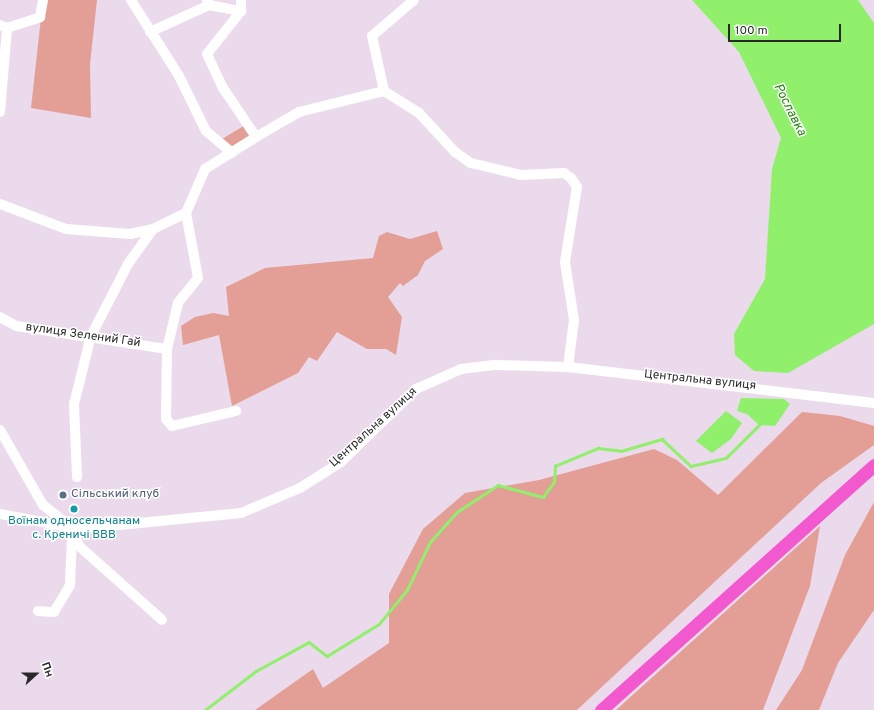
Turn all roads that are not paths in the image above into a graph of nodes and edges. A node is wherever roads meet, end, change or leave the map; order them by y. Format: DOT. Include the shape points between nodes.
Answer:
graph roads {
  1 [pos="43,0"];
  2 [pos="131,0"];
  3 [pos="241,0"];
  4 [pos="414,0"];
  5 [pos="208,2"];
  6 [pos="241,11"];
  7 [pos="4,26"];
  8 [pos="150,32"];
  9 [pos="384,91"];
  10 [pos="0,112"];
  11 [pos="256,137"];
  12 [pos="232,153"];
  13 [pos="0,204"];
  14 [pos="186,213"];
  15 [pos="153,229"];
  16 [pos="0,317"];
  17 [pos="90,336"];
  18 [pos="167,349"];
  19 [pos="568,366"];
  20 [pos="874,402"];
  21 [pos="236,410"];
  22 [pos="0,430"];
  23 [pos="874,465"];
  24 [pos="77,477"];
  25 [pos="0,514"];
  26 [pos="71,527"];
  27 [pos="38,611"];
  28 [pos="162,620"];
  29 [pos="602,710"];
  1 -- 7 [label="street" via="40,17"];
  2 -- 8 [label="street"];
  3 -- 6 [label="street"];
  4 -- 9 [label="street" via="372,36"];
  5 -- 6 [label="street"];
  5 -- 8 [label="street"];
  6 -- 11 [label="street" via="207,54 223,88"];
  7 -- 10 [label="street"];
  8 -- 12 [label="street" via="179,76 206,131"];
  9 -- 11 [label="street" via="299,112"];
  9 -- 19 [label="street" via="419,113 455,152 471,163 521,174 564,173 571,178 577,187 565,262 574,320"];
  11 -- 12 [label="street"];
  12 -- 14 [label="street" via="205,169"];
  13 -- 15 [label="street" via="66,229 130,234"];
  14 -- 15 [label="street"];
  14 -- 18 [label="street" via="198,278 178,303"];
  15 -- 17 [label="street" via="128,264"];
  16 -- 17 [label="street, вулиця Зелений Гай" via="16,326"];
  17 -- 18 [label="street, вулиця Зелений Гай"];
  17 -- 24 [label="street" via="74,404"];
  18 -- 21 [label="street" via="166,419 172,426"];
  19 -- 20 [label="street, Центральна вулиця"];
  19 -- 26 [label="street, Центральна вулиця" via="496,364 441,375 416,388 341,462 300,488 242,513"];
  22 -- 26 [label="street" via="43,505"];
  23 -- 29 [label="main road"];
  25 -- 26 [label="street, Центральна вулиця"];
  26 -- 27 [label="street" via="74,548 70,586 54,612"];
  26 -- 28 [label="street" via="79,546"];
}
